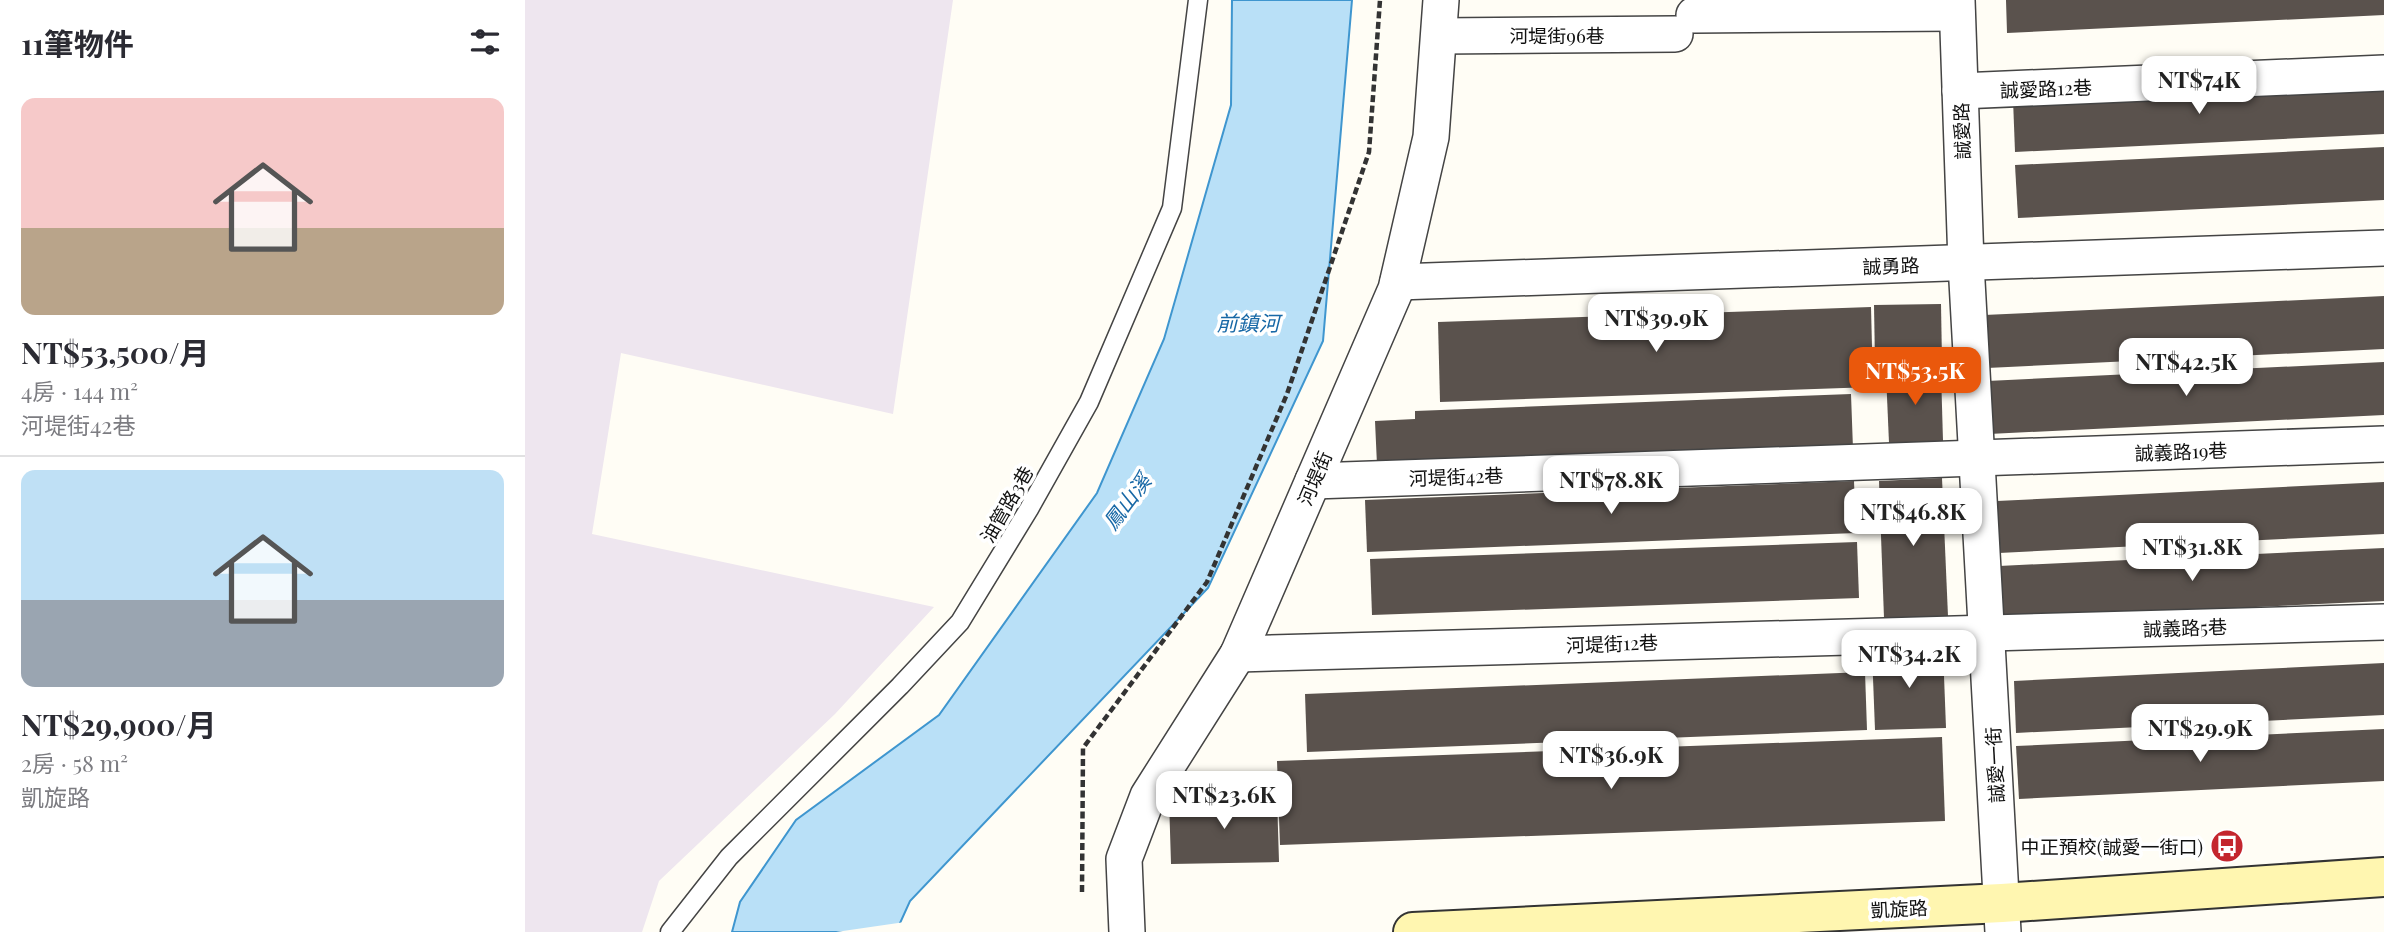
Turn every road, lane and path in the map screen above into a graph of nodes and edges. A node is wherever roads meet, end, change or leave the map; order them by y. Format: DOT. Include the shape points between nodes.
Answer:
graph roads {
  1 [pos="1198,0"];
  2 [pos="1380,0"];
  3 [pos="1441,0"];
  4 [pos="1957,7"];
  5 [pos="1439,36"];
  6 [pos="2384,73"];
  7 [pos="1960,91"];
  8 [pos="2384,248"];
  9 [pos="1966,263"];
  10 [pos="1398,282"];
  11 [pos="2384,444"];
  12 [pos="1977,458"];
  13 [pos="1313,481"];
  14 [pos="2384,622"];
  15 [pos="1987,633"];
  16 [pos="1238,654"];
  17 [pos="2384,877"];
  18 [pos="1082,892"];
  19 [pos="2002,917"];
  20 [pos="670,932"];
  21 [pos="1127,932"];
  22 [pos="1413,932"];
  1 -- 20 [label="lane, 油管路3巷" via="1172,208 1089,402 1029,509 960,622 729,857"];
  2 -- 18 [label="path" via="1369,152 1287,394 1207,583 1083,748"];
  3 -- 5 [label="street, 河堤街"];
  4 -- 5 [label="street, 河堤街96巷"];
  4 -- 7 [label="street, 誠愛路"];
  5 -- 10 [label="street, 河堤街" via="1431,137"];
  6 -- 7 [label="street, 誠愛路12巷"];
  7 -- 9 [label="street, 誠愛路"];
  8 -- 9 [label="street, 誠勇路"];
  9 -- 10 [label="street, 誠勇路"];
  9 -- 12 [label="street, 誠愛一街"];
  10 -- 13 [label="street, 河堤街"];
  11 -- 12 [label="street, 誠義路19巷"];
  12 -- 13 [label="street, 河堤街42巷"];
  12 -- 15 [label="street, 誠愛一街"];
  13 -- 16 [label="street, 河堤街"];
  14 -- 15 [label="street, 誠義路5巷"];
  15 -- 16 [label="street, 河堤街12巷"];
  15 -- 19 [label="street, 誠愛一街"];
  16 -- 21 [label="street, 河堤街" via="1148,796 1124,859"];
  17 -- 19 [label="street, 凱旋路"];
  19 -- 22 [label="street, 凱旋路"];
}
